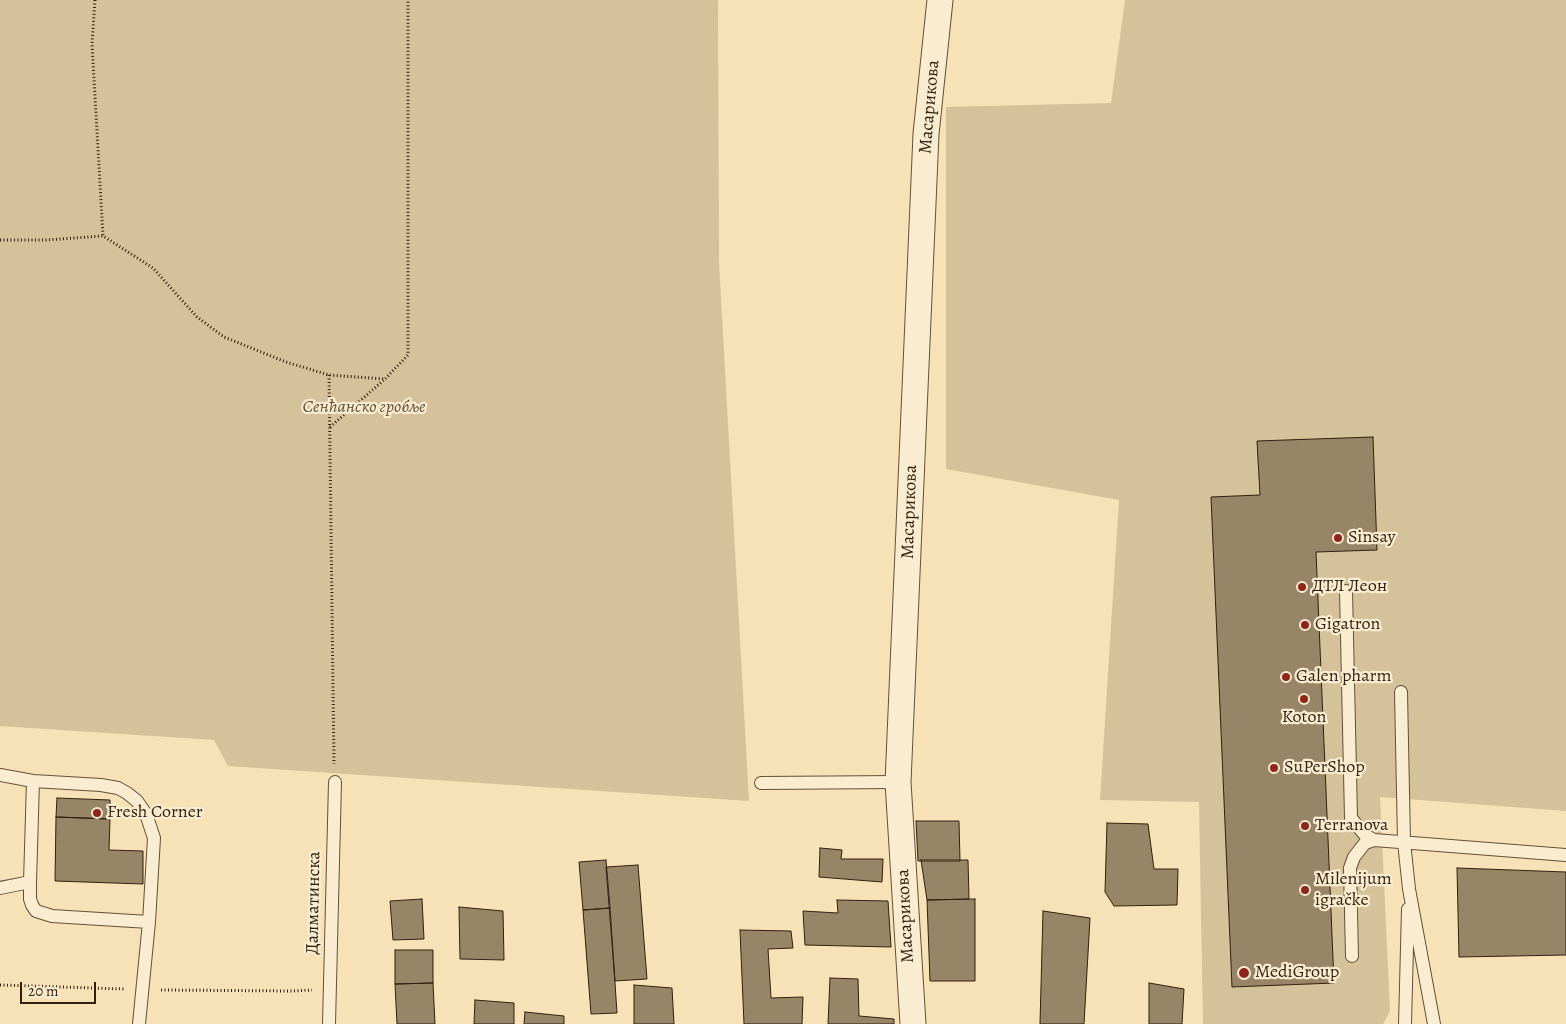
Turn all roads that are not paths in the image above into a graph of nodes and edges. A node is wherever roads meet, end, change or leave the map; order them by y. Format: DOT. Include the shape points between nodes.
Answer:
graph roads {
  1 [pos="940,0"];
  2 [pos="1346,591"];
  3 [pos="1400,692"];
  4 [pos="0,775"];
  5 [pos="34,781"];
  6 [pos="335,782"];
  7 [pos="898,782"];
  8 [pos="761,783"];
  9 [pos="1374,840"];
  10 [pos="1404,842"];
  11 [pos="1566,855"];
  12 [pos="30,882"];
  13 [pos="0,888"];
  14 [pos="1409,889"];
  15 [pos="149,922"];
  16 [pos="1352,956"];
  17 [pos="140,1024"];
  18 [pos="328,1024"];
  19 [pos="913,1024"];
  20 [pos="1405,1024"];
  21 [pos="1434,1024"];
  1 -- 7 [label="street, Масарикова" via="926,134"];
  2 -- 9 [label="lane" via="1351,818 1365,835"];
  3 -- 10 [label="lane"];
  4 -- 5 [label="lane"];
  5 -- 12 [label="lane"];
  5 -- 15 [label="lane" via="101,784 118,788 137,801 146,814 154,838"];
  6 -- 18 [label="lane, Далматинска"];
  7 -- 8 [label="lane"];
  7 -- 19 [label="street, Масарикова"];
  9 -- 10 [label="lane"];
  9 -- 16 [label="lane" via="1358,850 1350,868"];
  10 -- 11 [label="lane"];
  10 -- 14 [label="lane"];
  12 -- 13 [label="lane"];
  12 -- 15 [label="lane" via="32,905 44,915"];
  14 -- 20 [label="lane"];
  14 -- 21 [label="lane"];
  15 -- 17 [label="lane"];
}
